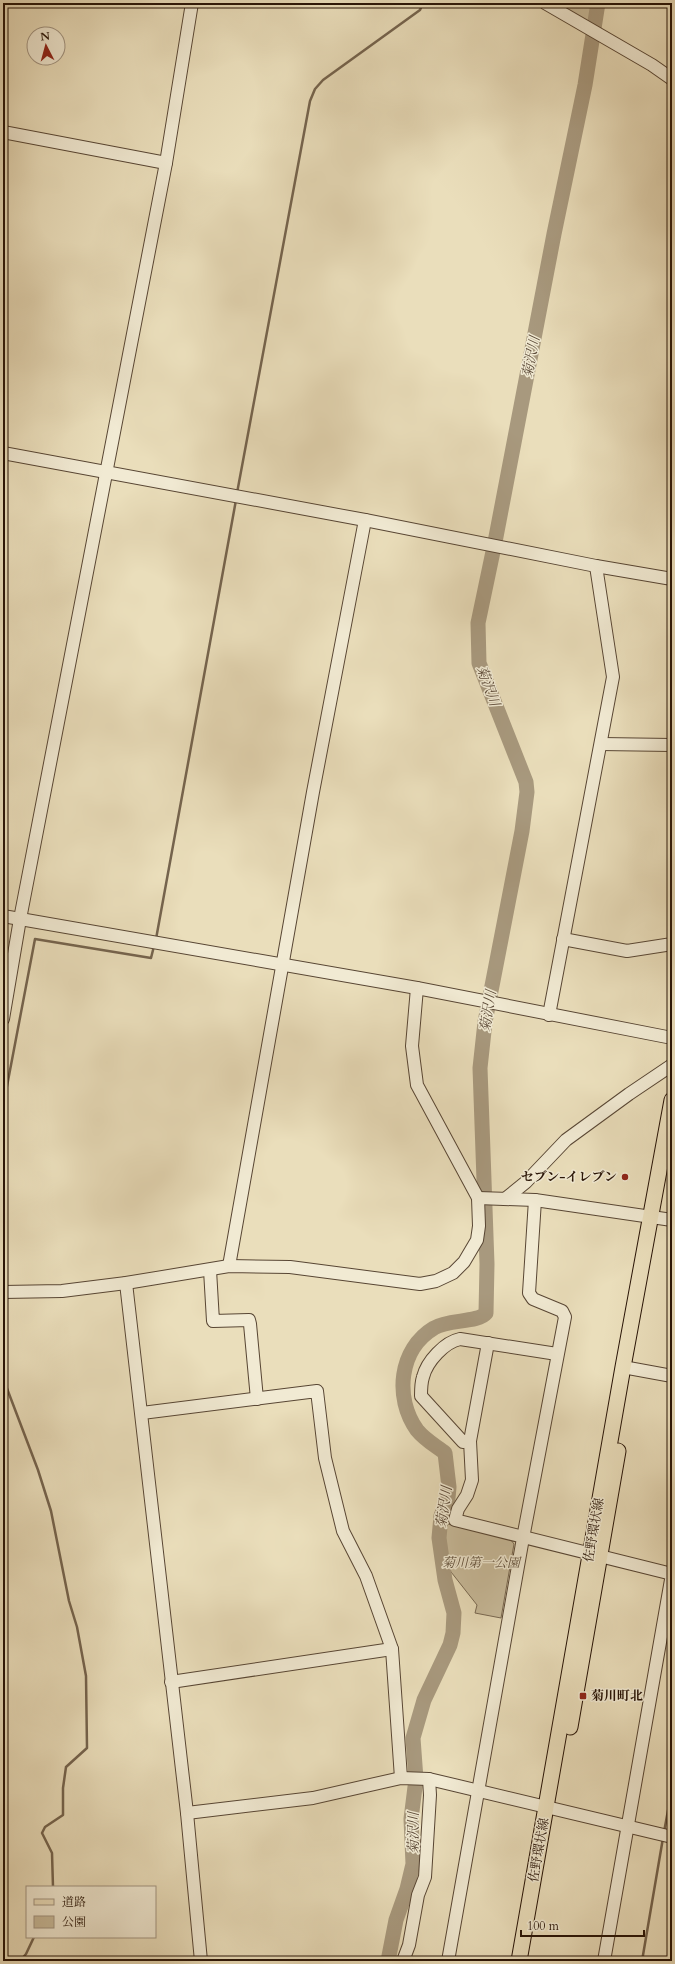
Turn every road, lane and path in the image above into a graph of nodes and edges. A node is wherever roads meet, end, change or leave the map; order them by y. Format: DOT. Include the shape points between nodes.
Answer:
graph roads {
  1 [pos="192,3"];
  2 [pos="545,3"];
  3 [pos="672,79"];
  4 [pos="3,132"];
  5 [pos="166,163"];
  6 [pos="3,452"];
  7 [pos="108,472"];
  8 [pos="365,520"];
  9 [pos="596,566"];
  10 [pos="672,579"];
  11 [pos="601,744"];
  12 [pos="672,745"];
  13 [pos="3,916"];
  14 [pos="20,919"];
  15 [pos="563,939"];
  16 [pos="672,944"];
  17 [pos="283,965"];
  18 [pos="417,988"];
  19 [pos="549,1015"];
  20 [pos="3,1019"];
  21 [pos="672,1038"];
  22 [pos="672,1065"];
  23 [pos="672,1100"];
  24 [pos="672,1157"];
  25 [pos="478,1198"];
  26 [pos="505,1199"];
  27 [pos="535,1200"];
  28 [pos="661,1219"];
  29 [pos="229,1266"];
  30 [pos="210,1270"];
  31 [pos="126,1283"];
  32 [pos="3,1292"];
  33 [pos="488,1343"];
  34 [pos="557,1354"];
  35 [pos="627,1368"];
  36 [pos="672,1376"];
  37 [pos="256,1399"];
  38 [pos="142,1413"];
  39 [pos="470,1441"];
  40 [pos="523,1538"];
  41 [pos="595,1555"];
  42 [pos="392,1648"];
  43 [pos="171,1682"];
  44 [pos="401,1778"];
  45 [pos="429,1779"];
  46 [pos="478,1791"];
  47 [pos="551,1808"];
  48 [pos="186,1813"];
  49 [pos="628,1826"];
  50 [pos="672,1837"];
  51 [pos="201,1961"];
  52 [pos="403,1961"];
  53 [pos="448,1961"];
  54 [pos="519,1961"];
  55 [pos="529,1961"];
  56 [pos="604,1961"];
  1 -- 5 [label="street"];
  2 -- 3 [label="street"];
  4 -- 5 [label="street"];
  5 -- 7 [label="street"];
  6 -- 7 [label="street"];
  7 -- 8 [label="street"];
  7 -- 14 [label="street"];
  8 -- 9 [label="street"];
  8 -- 17 [label="street" via="314,784"];
  9 -- 10 [label="street"];
  9 -- 11 [label="street" via="613,677"];
  11 -- 12 [label="street"];
  11 -- 15 [label="street"];
  13 -- 14 [label="street"];
  14 -- 17 [label="street"];
  14 -- 20 [label="street"];
  15 -- 16 [label="street" via="627,951"];
  15 -- 19 [label="street"];
  17 -- 18 [label="street"];
  17 -- 29 [label="street"];
  18 -- 19 [label="street"];
  18 -- 25 [label="street" via="412,1046 417,1085"];
  19 -- 21 [label="street"];
  22 -- 26 [label="street" via="566,1140 526,1182"];
  23 -- 28 [label="main road, 佐野環状線"];
  24 -- 28 [label="main road, 佐野環状線"];
  25 -- 26 [label="street"];
  25 -- 29 [label="street" via="479,1226 477,1240 471,1253 453,1273 436,1281 420,1284 290,1267"];
  26 -- 27 [label="street"];
  27 -- 28 [label="street"];
  27 -- 34 [label="street" via="528,1293 533,1299 555,1306 565,1313"];
  28 -- 35 [label="main road, 佐野環状線"];
  29 -- 30 [label="street"];
  30 -- 31 [label="street"];
  30 -- 37 [label="street" via="213,1321 249,1320"];
  31 -- 32 [label="street" via="62,1291"];
  31 -- 38 [label="street"];
  33 -- 34 [label="street"];
  33 -- 39 [label="street"];
  33 -- 39 [label="street" via="454,1340 439,1352 423,1377 421,1396 453,1433 463,1442"];
  34 -- 40 [label="street"];
  35 -- 36 [label="street"];
  35 -- 41 [label="main road, 佐野環状線"];
  37 -- 38 [label="street"];
  37 -- 42 [label="street" via="317,1391 325,1458 343,1531 366,1576"];
  38 -- 43 [label="street"];
  39 -- 40 [label="street" via="472,1480 455,1520"];
  40 -- 41 [label="street"];
  40 -- 46 [label="street"];
  41 -- 47 [label="main road, 佐野環状線"];
  41 -- 49 [label="street" via="672,1574"];
  42 -- 43 [label="street"];
  42 -- 44 [label="street"];
  43 -- 48 [label="street"];
  44 -- 45 [label="street"];
  44 -- 48 [label="street" via="313,1798"];
  45 -- 46 [label="street"];
  45 -- 52 [label="street" via="425,1877 418,1895 409,1945"];
  46 -- 47 [label="street"];
  46 -- 53 [label="street"];
  47 -- 49 [label="street"];
  47 -- 54 [label="main road, 佐野環状線"];
  47 -- 55 [label="main road, 佐野環状線"];
  48 -- 51 [label="street"];
  49 -- 50 [label="street"];
  49 -- 56 [label="street"];
}
